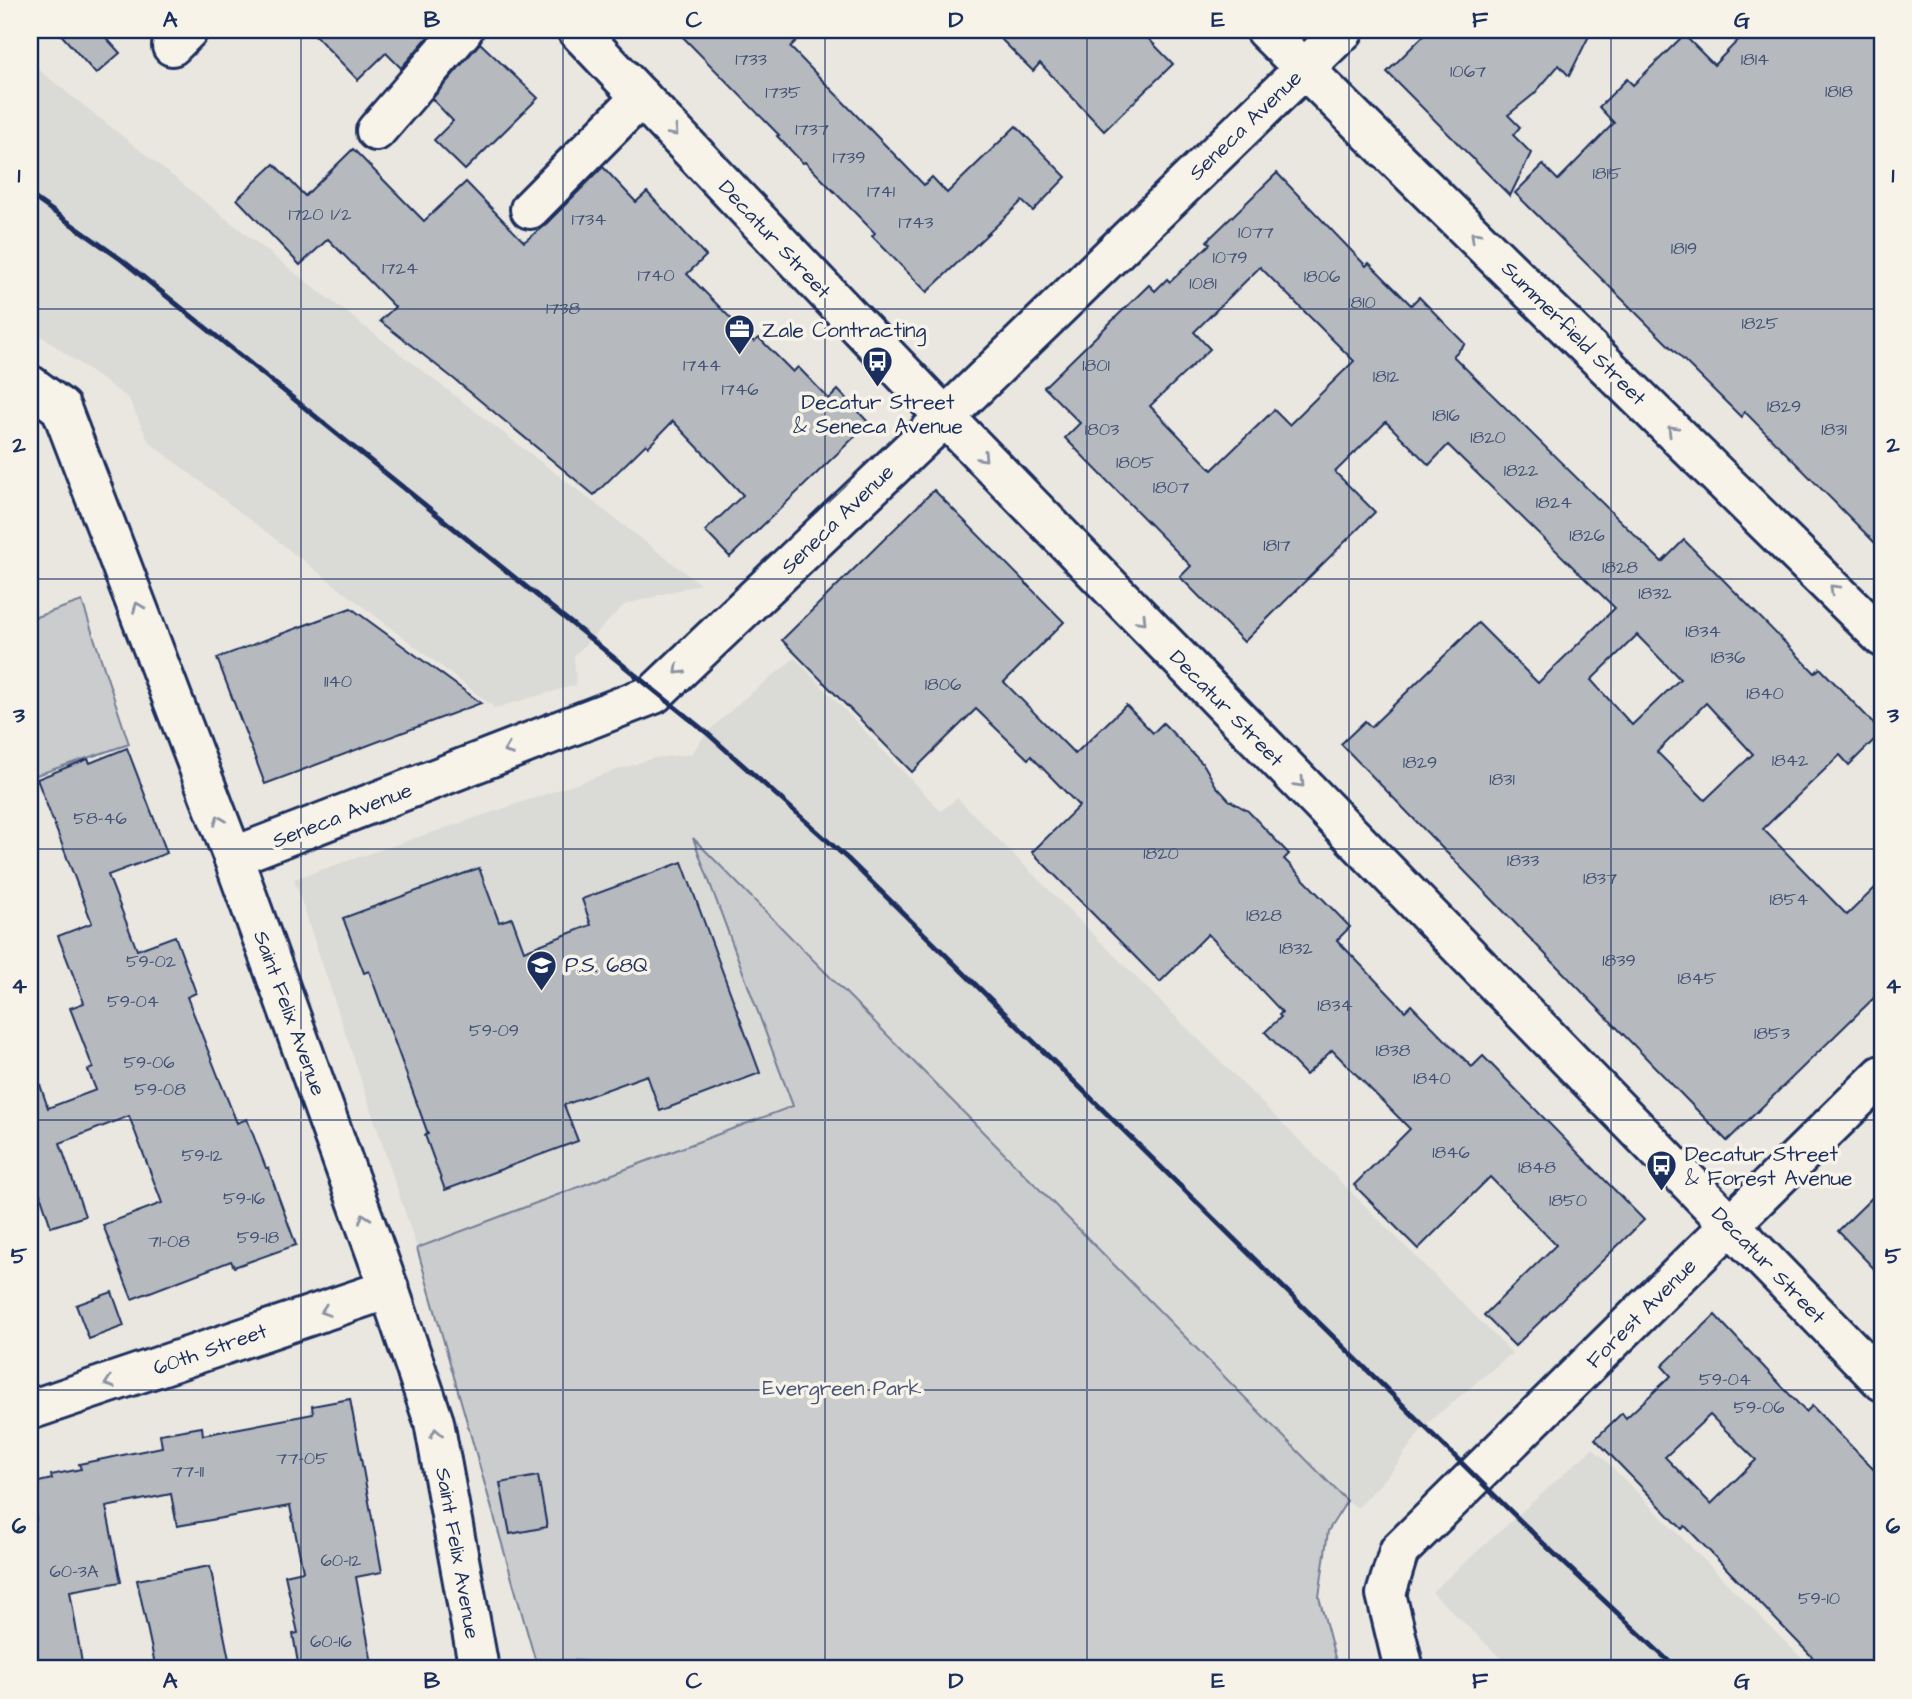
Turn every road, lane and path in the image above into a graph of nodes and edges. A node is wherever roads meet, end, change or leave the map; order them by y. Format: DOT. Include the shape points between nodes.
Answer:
graph roads {
  1 [pos="463,30"];
  2 [pos="577,30"];
  3 [pos="1265,30"];
  4 [pos="1344,30"];
  5 [pos="1304,68"];
  6 [pos="641,97"];
  7 [pos="376,131"];
  8 [pos="530,209"];
  9 [pos="30,385"];
  10 [pos="945,417"];
  11 [pos="1882,637"];
  12 [pos="233,857"];
  13 [pos="1882,1075"];
  14 [pos="1729,1224"];
  15 [pos="389,1289"];
  16 [pos="1882,1381"];
  17 [pos="30,1410"];
  18 [pos="479,1669"];
  19 [pos="1404,1669"];
  1 -- 7 [label="street"];
  2 -- 6 [label="street, Decatur Street"];
  3 -- 5 [label="street, Summerfield Street"];
  4 -- 5 [label="street, Seneca Avenue"];
  5 -- 10 [label="street, Seneca Avenue"];
  11 -- 5 [label="street, Summerfield Street, one-way"];
  6 -- 8 [label="street"];
  6 -- 10 [label="street, Decatur Street, one-way"];
  12 -- 9 [label="street, Saint Felix Avenue, one-way" via="61,408"];
  10 -- 12 [label="street, Seneca Avenue, one-way" via="654,694"];
  10 -- 14 [label="street, Decatur Street, one-way"];
  15 -- 12 [label="street, Saint Felix Avenue, one-way"];
  13 -- 14 [label="street, Forest Avenue"];
  14 -- 16 [label="street, Decatur Street"];
  14 -- 19 [label="street, Forest Avenue" via="1399,1551 1386,1594"];
  15 -- 17 [label="street, 60th Street, one-way"];
  18 -- 15 [label="street, Saint Felix Avenue, one-way" via="434,1422"];
}
